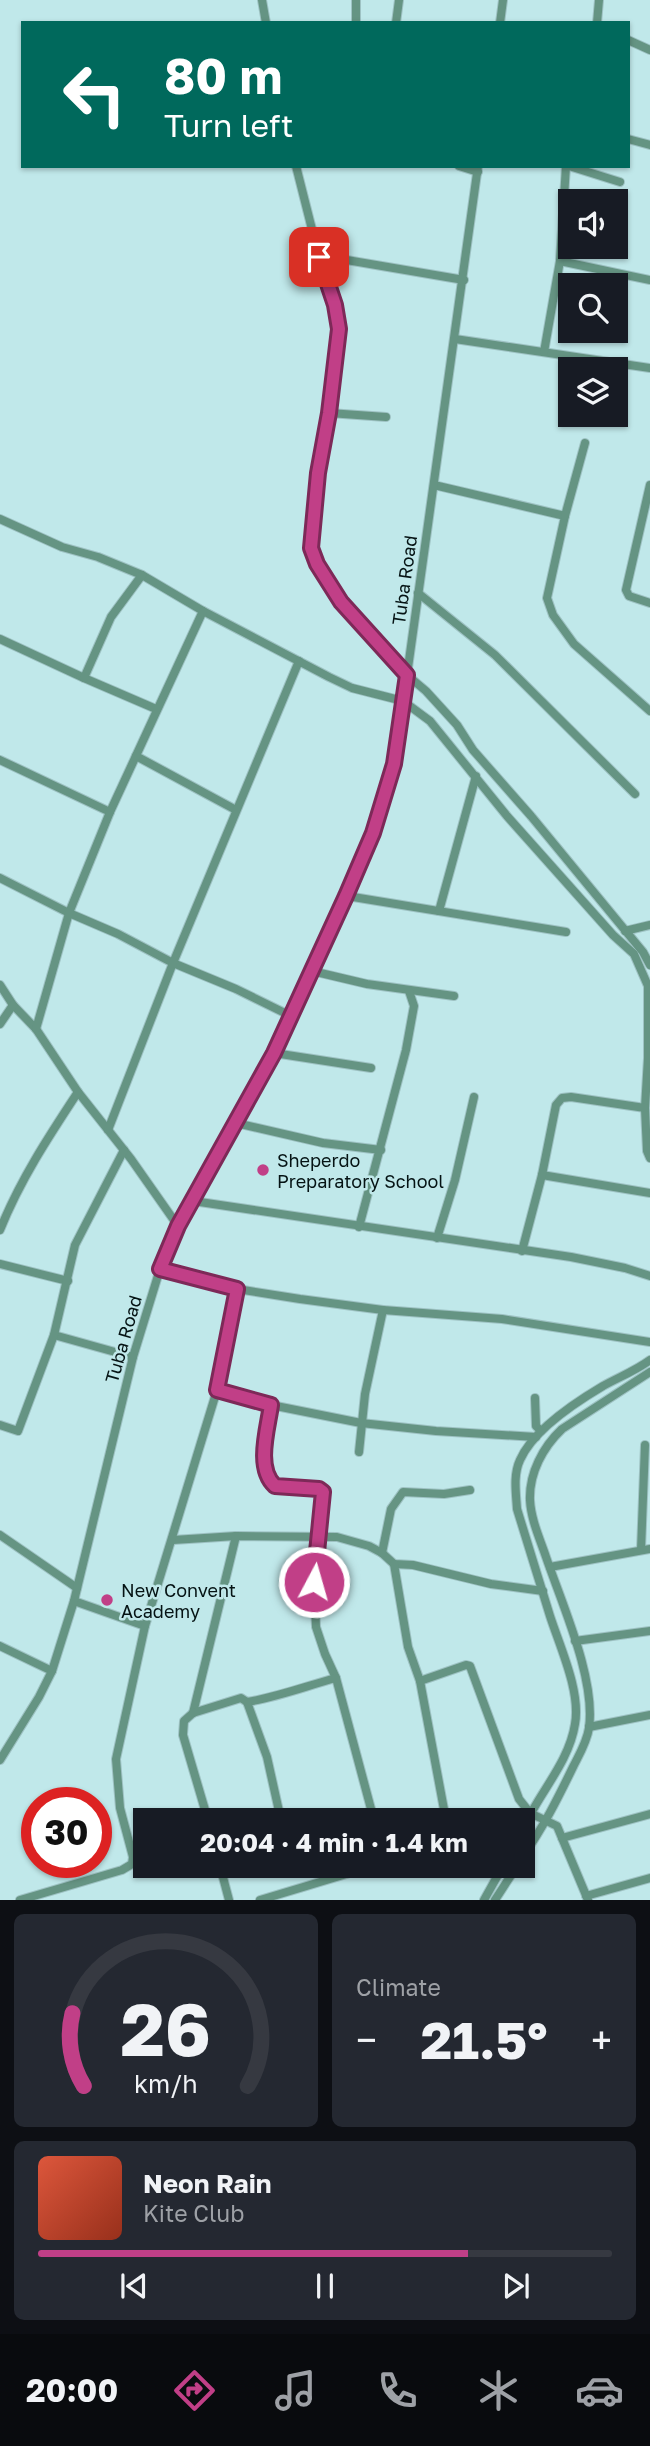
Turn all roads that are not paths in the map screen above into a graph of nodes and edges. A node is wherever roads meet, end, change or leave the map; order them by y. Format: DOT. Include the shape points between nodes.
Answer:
graph roads {
  1 [pos="262,0"];
  2 [pos="356,0"];
  3 [pos="399,0"];
  4 [pos="503,0"];
  5 [pos="599,0"];
  6 [pos="266,21"];
  7 [pos="356,21"];
  8 [pos="396,21"];
  9 [pos="500,21"];
  10 [pos="597,21"];
  11 [pos="630,41"];
  12 [pos="650,50"];
  13 [pos="630,140"];
  14 [pos="650,145"];
  15 [pos="297,168"];
  16 [pos="568,168"];
  17 [pos="574,168"];
  18 [pos="478,169"];
  19 [pos="620,182"];
  20 [pos="567,189"];
  21 [pos="319,257"];
  22 [pos="560,261"];
  23 [pos="464,280"];
  24 [pos="650,280"];
  25 [pos="455,339"];
  26 [pos="544,352"];
  27 [pos="650,368"];
  28 [pos="329,413"];
  29 [pos="386,417"];
  30 [pos="585,443"];
  31 [pos="434,485"];
  32 [pos="650,485"];
  33 [pos="565,516"];
  34 [pos="0,519"];
  35 [pos="142,576"];
  36 [pos="418,593"];
  37 [pos="650,603"];
  38 [pos="203,611"];
  39 [pos="0,639"];
  40 [pos="299,661"];
  41 [pos="407,675"];
  42 [pos="84,678"];
  43 [pos="403,701"];
  44 [pos="156,709"];
  45 [pos="650,711"];
  46 [pos="136,756"];
  47 [pos="0,760"];
  48 [pos="476,776"];
  49 [pos="635,794"];
  50 [pos="236,810"];
  51 [pos="110,812"];
  52 [pos="0,878"];
  53 [pos="346,896"];
  54 [pos="439,911"];
  55 [pos="69,913"];
  56 [pos="650,925"];
  57 [pos="625,931"];
  58 [pos="566,932"];
  59 [pos="173,963"];
  60 [pos="650,965"];
  61 [pos="312,971"];
  62 [pos="0,985"];
  63 [pos="410,991"];
  64 [pos="454,996"];
  65 [pos="13,1005"];
  66 [pos="291,1016"];
  67 [pos="0,1024"];
  68 [pos="36,1029"];
  69 [pos="274,1053"];
  70 [pos="371,1068"];
  71 [pos="78,1092"];
  72 [pos="474,1097"];
  73 [pos="645,1108"];
  74 [pos="236,1123"];
  75 [pos="108,1130"];
  76 [pos="124,1150"];
  77 [pos="381,1150"];
  78 [pos="650,1158"];
  79 [pos="542,1175"];
  80 [pos="650,1193"];
  81 [pos="193,1201"];
  82 [pos="178,1226"];
  83 [pos="359,1227"];
  84 [pos="0,1230"];
  85 [pos="437,1238"];
  86 [pos="522,1251"];
  87 [pos="0,1264"];
  88 [pos="160,1269"];
  89 [pos="650,1276"];
  90 [pos="68,1281"];
  91 [pos="237,1289"];
  92 [pos="383,1310"];
  93 [pos="54,1335"];
  94 [pos="650,1342"];
  95 [pos="133,1357"];
  96 [pos="650,1360"];
  97 [pos="650,1372"];
  98 [pos="217,1390"];
  99 [pos="535,1398"];
  100 [pos="271,1405"];
  101 [pos="361,1423"];
  102 [pos="0,1425"];
  103 [pos="538,1434"];
  104 [pos="645,1445"];
  105 [pos="359,1452"];
  106 [pos="470,1490"];
  107 [pos="0,1535"];
  108 [pos="236,1536"];
  109 [pos="319,1537"];
  110 [pos="173,1540"];
  111 [pos="646,1549"];
  112 [pos="382,1553"];
  113 [pos="394,1564"];
  114 [pos="550,1567"];
  115 [pos="77,1588"];
  116 [pos="543,1591"];
  117 [pos="74,1601"];
  118 [pos="145,1626"];
  119 [pos="650,1631"];
  120 [pos="575,1641"];
  121 [pos="0,1646"];
  122 [pos="52,1671"];
  123 [pos="336,1678"];
  124 [pos="420,1681"];
  125 [pos="247,1702"];
  126 [pos="193,1713"];
  127 [pos="650,1715"];
  128 [pos="589,1727"];
  129 [pos="0,1760"];
  130 [pos="204,1808"];
  131 [pos="278,1808"];
  132 [pos="371,1808"];
  133 [pos="444,1808"];
  134 [pos="650,1814"];
  135 [pos="538,1817"];
  136 [pos="535,1819"];
  137 [pos="535,1825"];
  138 [pos="562,1838"];
  139 [pos="223,1878"];
  140 [pos="333,1878"];
  141 [pos="496,1878"];
  142 [pos="509,1878"];
  143 [pos="650,1878"];
  144 [pos="587,1898"];
  145 [pos="20,1900"];
  146 [pos="229,1900"];
  147 [pos="260,1900"];
  148 [pos="484,1900"];
  149 [pos="495,1900"];
  1 -- 6 [label="street"];
  2 -- 7 [label="street"];
  3 -- 8 [label="street"];
  4 -- 9 [label="street"];
  5 -- 10 [label="street"];
  11 -- 12 [label="street"];
  13 -- 14 [label="street"];
  15 -- 21 [label="street"];
  16 -- 20 [label="street"];
  17 -- 19 [label="street"];
  18 -- 23 [label="street, Tuba Road"];
  21 -- 23 [label="street"];
  21 -- 28 [label="street" via="339,329"];
  22 -- 24 [label="street"];
  22 -- 26 [label="street"];
  23 -- 25 [label="street, Tuba Road"];
  25 -- 26 [label="street"];
  25 -- 31 [label="street, Tuba Road"];
  26 -- 27 [label="street"];
  28 -- 29 [label="street"];
  28 -- 41 [label="street" via="311,548 341,602"];
  30 -- 33 [label="street"];
  31 -- 33 [label="street"];
  31 -- 36 [label="street, Tuba Road"];
  32 -- 37 [label="street" via="626,590 629,596"];
  33 -- 45 [label="street" via="547,598 553,615 574,644"];
  34 -- 35 [label="street"];
  35 -- 38 [label="street"];
  35 -- 42 [label="street" via="111,617"];
  36 -- 41 [label="street, Tuba Road"];
  36 -- 49 [label="street" via="495,655"];
  38 -- 40 [label="street"];
  38 -- 44 [label="street"];
  39 -- 42 [label="street"];
  40 -- 43 [label="street" via="352,688"];
  40 -- 50 [label="street"];
  41 -- 43 [label="street, Tuba Road"];
  41 -- 57 [label="street" via="457,725"];
  42 -- 44 [label="street"];
  43 -- 48 [label="street" via="430,721"];
  43 -- 53 [label="street, Tuba Road" via="385,799"];
  44 -- 46 [label="street"];
  46 -- 50 [label="street"];
  46 -- 51 [label="street"];
  47 -- 51 [label="street"];
  48 -- 54 [label="street"];
  48 -- 73 [label="street" via="634,954 648,986"];
  50 -- 59 [label="street"];
  51 -- 55 [label="street"];
  52 -- 55 [label="street"];
  53 -- 54 [label="street"];
  53 -- 61 [label="street, Tuba Road"];
  54 -- 58 [label="street"];
  55 -- 59 [label="street"];
  55 -- 68 [label="street"];
  56 -- 57 [label="street"];
  57 -- 60 [label="street"];
  59 -- 66 [label="street"];
  59 -- 75 [label="street"];
  61 -- 63 [label="street"];
  61 -- 66 [label="street, Tuba Road"];
  62 -- 65 [label="street"];
  63 -- 64 [label="street"];
  63 -- 77 [label="street" via="414,1006 406,1050"];
  65 -- 67 [label="street"];
  65 -- 68 [label="street"];
  66 -- 69 [label="street, Tuba Road"];
  68 -- 71 [label="street"];
  69 -- 70 [label="street"];
  69 -- 74 [label="street, Tuba Road"];
  71 -- 75 [label="street"];
  71 -- 84 [label="street" via="18,1189"];
  72 -- 85 [label="street"];
  73 -- 78 [label="street"];
  73 -- 79 [label="street" via="562,1098 556,1105"];
  74 -- 77 [label="street" via="323,1143"];
  74 -- 81 [label="street, Tuba Road"];
  75 -- 76 [label="street"];
  76 -- 82 [label="street"];
  76 -- 90 [label="street" via="75,1245"];
  77 -- 83 [label="street"];
  79 -- 80 [label="street"];
  79 -- 86 [label="street"];
  81 -- 82 [label="street, Tuba Road"];
  81 -- 83 [label="street"];
  82 -- 88 [label="street, Tuba Road"];
  83 -- 85 [label="street"];
  85 -- 86 [label="street"];
  86 -- 89 [label="street"];
  87 -- 90 [label="street"];
  88 -- 91 [label="street"];
  88 -- 95 [label="street, Tuba Road"];
  90 -- 93 [label="street"];
  91 -- 92 [label="street"];
  91 -- 98 [label="street"];
  92 -- 94 [label="street" via="502,1319"];
  92 -- 101 [label="street"];
  93 -- 95 [label="street"];
  93 -- 102 [label="street" via="18,1432"];
  95 -- 115 [label="street, Tuba Road"];
  96 -- 103 [label="street" via="604,1385"];
  97 -- 114 [label="street" via="562,1429 542,1453 530,1499"];
  98 -- 100 [label="street"];
  98 -- 110 [label="street"];
  99 -- 103 [label="street"];
  100 -- 101 [label="street"];
  100 -- 109 [label="street" via="264,1455 268,1478 275,1486 321,1490"];
  101 -- 103 [label="street"];
  101 -- 105 [label="street"];
  103 -- 116 [label="street" via="520,1461 515,1483 517,1508"];
  104 -- 111 [label="street"];
  106 -- 112 [label="street" via="403,1492 391,1509"];
  107 -- 115 [label="street"];
  108 -- 109 [label="street"];
  108 -- 110 [label="street"];
  108 -- 126 [label="street"];
  109 -- 112 [label="street" via="337,1537"];
  109 -- 123 [label="street" via="316,1627"];
  110 -- 118 [label="street"];
  111 -- 114 [label="street"];
  112 -- 113 [label="street"];
  113 -- 116 [label="street"];
  113 -- 124 [label="street" via="408,1647"];
  114 -- 120 [label="street"];
  115 -- 117 [label="street, Tuba Road"];
  116 -- 135 [label="street" via="576,1711 575,1725"];
  117 -- 118 [label="street"];
  117 -- 122 [label="street, Tuba Road"];
  118 -- 145 [label="street" via="116,1759 132,1864"];
  119 -- 120 [label="street"];
  120 -- 128 [label="street" via="588,1691"];
  121 -- 122 [label="street"];
  122 -- 129 [label="street, Tuba Road"];
  123 -- 125 [label="street"];
  123 -- 132 [label="street"];
  124 -- 133 [label="street"];
  124 -- 135 [label="street" via="470,1666 519,1799"];
  125 -- 126 [label="street" via="240,1698"];
  125 -- 131 [label="street" via="267,1757"];
  126 -- 130 [label="street" via="184,1721 183,1735"];
  127 -- 128 [label="street"];
  128 -- 135 [label="street" via="585,1742"];
  134 -- 138 [label="street"];
  135 -- 136 [label="street"];
  135 -- 137 [label="street"];
  135 -- 138 [label="street" via="557,1826"];
  138 -- 144 [label="street"];
  139 -- 146 [label="street"];
  140 -- 147 [label="street"];
  141 -- 148 [label="street"];
  142 -- 149 [label="street"];
  143 -- 144 [label="street"];
}
